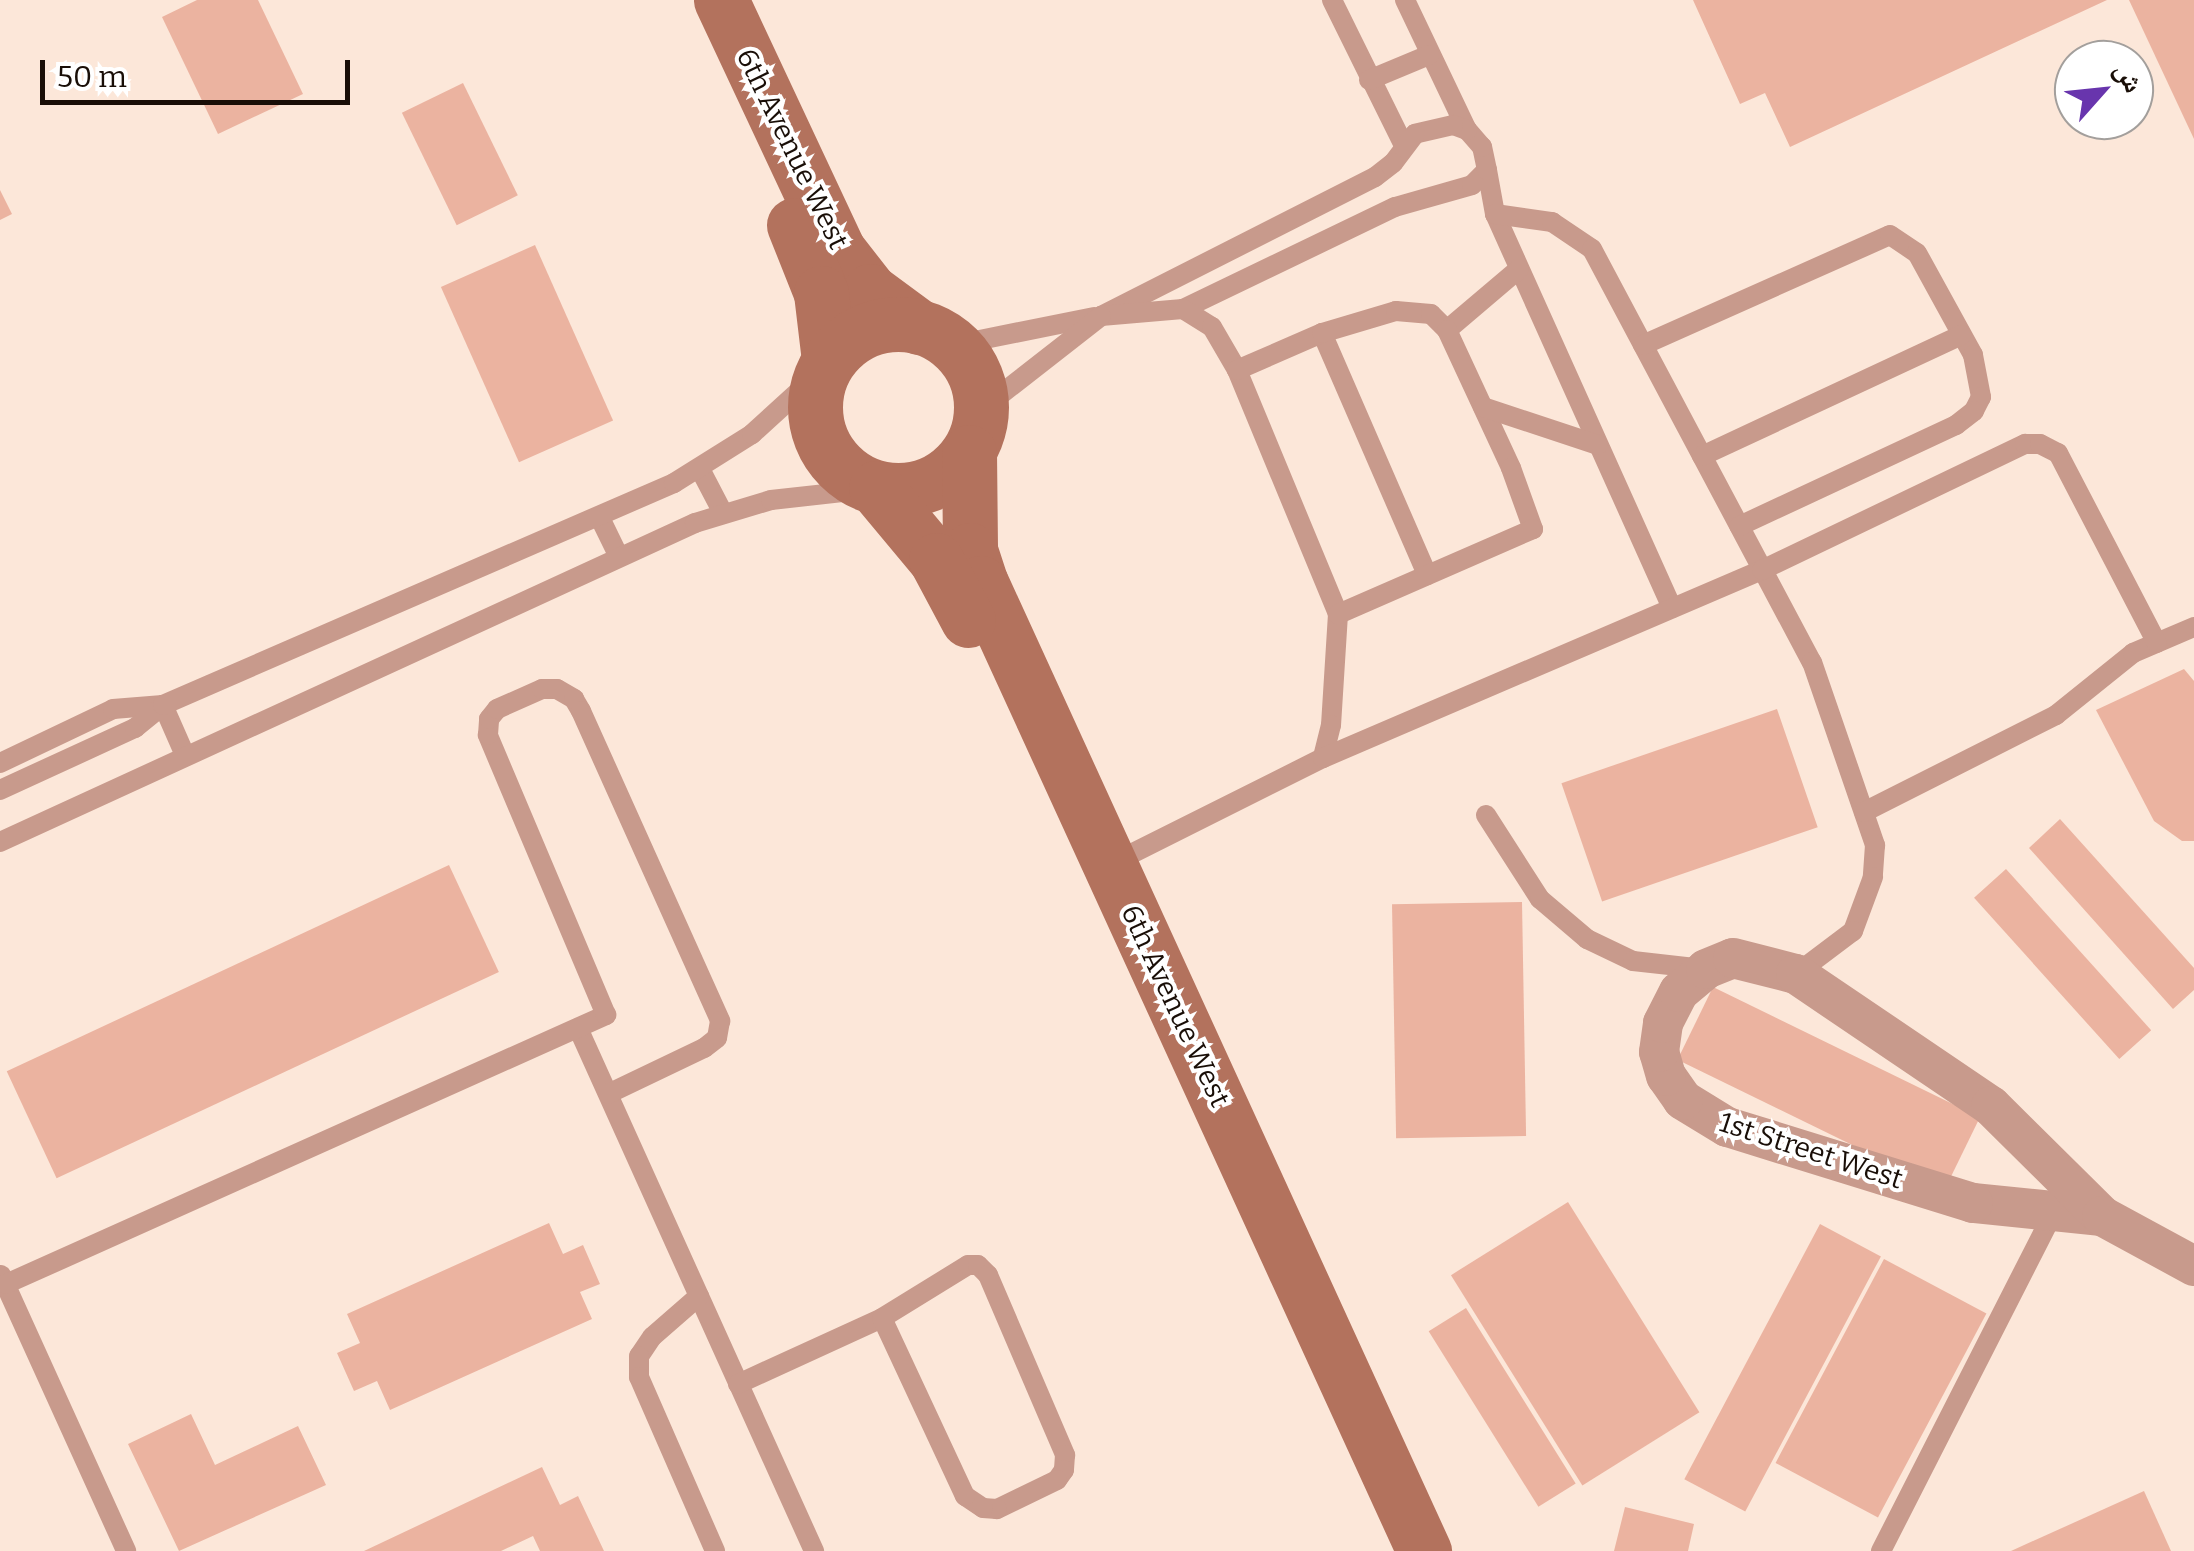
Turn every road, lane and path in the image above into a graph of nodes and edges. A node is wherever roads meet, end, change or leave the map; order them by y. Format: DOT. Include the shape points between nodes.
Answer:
graph roads {
  1 [pos="690,0"];
  2 [pos="721,0"];
  3 [pos="1332,0"];
  4 [pos="1406,0"];
  5 [pos="1430,54"];
  6 [pos="1369,80"];
  7 [pos="1467,130"];
  8 [pos="1404,146"];
  9 [pos="1487,170"];
  10 [pos="1494,214"];
  11 [pos="1519,268"];
  12 [pos="1183,309"];
  13 [pos="1100,316"];
  14 [pos="1447,330"];
  15 [pos="1322,333"];
  16 [pos="1962,335"];
  17 [pos="937,336"];
  18 [pos="1643,345"];
  19 [pos="825,366"];
  20 [pos="1236,370"];
  21 [pos="1483,407"];
  22 [pos="976,430"];
  23 [pos="1598,445"];
  24 [pos="1702,456"];
  25 [pos="700,469"];
  26 [pos="873,489"];
  27 [pos="722,513"];
  28 [pos="600,518"];
  29 [pos="1739,526"];
  30 [pos="619,557"];
  31 [pos="1762,570"];
  32 [pos="1427,575"];
  33 [pos="1672,608"];
  34 [pos="1338,614"];
  35 [pos="2194,627"];
  36 [pos="2156,643"];
  37 [pos="163,706"];
  38 [pos="185,755"];
  39 [pos="1323,758"];
  40 [pos="0,763"];
  41 [pos="0,790"];
  42 [pos="1864,812"];
  43 [pos="1486,815"];
  44 [pos="0,842"];
  45 [pos="1110,864"];
  46 [pos="1706,970"];
  47 [pos="1796,974"];
  48 [pos="578,1028"];
  49 [pos="608,1094"];
  50 [pos="2054,1212"];
  51 [pos="2102,1216"];
  52 [pos="2194,1266"];
  53 [pos="3,1278"];
  54 [pos="699,1296"];
  55 [pos="882,1318"];
  56 [pos="738,1384"];
  57 [pos="126,1551"];
  58 [pos="714,1551"];
  59 [pos="814,1551"];
  60 [pos="1394,1551"];
  61 [pos="1424,1551"];
  62 [pos="1882,1551"];
  1 -- 19 [label="main road, 6th Avenue West" via="812,263 821,292"];
  2 -- 17 [label="main road, 6th Avenue West" via="838,250 870,291"];
  3 -- 6 [label="lane"];
  4 -- 5 [label="lane"];
  5 -- 6 [label="lane"];
  5 -- 7 [label="lane"];
  6 -- 8 [label="lane"];
  7 -- 8 [label="lane" via="1437,127"];
  7 -- 9 [label="lane" via="1482,148"];
  8 -- 13 [label="lane" via="1375,177"];
  9 -- 10 [label="lane"];
  9 -- 12 [label="lane" via="1472,185 1395,207"];
  10 -- 11 [label="lane"];
  10 -- 18 [label="lane" via="1552,222 1592,249"];
  11 -- 14 [label="lane"];
  11 -- 23 [label="lane"];
  12 -- 13 [label="lane"];
  12 -- 20 [label="lane" via="1212,327"];
  13 -- 17 [label="lane"];
  13 -- 22 [label="lane"];
  14 -- 15 [label="lane" via="1431,314 1396,311"];
  14 -- 21 [label="lane"];
  15 -- 20 [label="lane"];
  15 -- 32 [label="lane"];
  16 -- 18 [label="lane" via="1917,254 1890,235"];
  16 -- 24 [label="lane"];
  16 -- 29 [label="lane" via="1981,397 1974,411"];
  17 -- 19 [label="main road" via="894,324 869,329"];
  17 -- 22 [label="main road" via="979,386"];
  18 -- 24 [label="lane"];
  19 -- 25 [label="lane" via="752,434"];
  19 -- 26 [label="main road" via="815,414 823,442 839,466"];
  20 -- 34 [label="lane"];
  21 -- 23 [label="lane"];
  21 -- 32 [label="lane" via="1533,528"];
  22 -- 26 [label="main road" via="956,468 918,489"];
  22 -- 45 [label="main road, 6th Avenue West" via="970,550 980,583"];
  23 -- 33 [label="lane"];
  24 -- 29 [label="lane"];
  25 -- 27 [label="lane"];
  25 -- 28 [label="lane"];
  26 -- 27 [label="lane" via="808,493"];
  26 -- 60 [label="main road, 6th Avenue West" via="916,532 951,582"];
  27 -- 30 [label="lane"];
  28 -- 30 [label="lane"];
  28 -- 37 [label="lane"];
  29 -- 31 [label="lane"];
  30 -- 38 [label="lane"];
  31 -- 33 [label="lane"];
  31 -- 36 [label="lane" via="2025,444 2040,444 2058,454 2072,476"];
  31 -- 42 [label="lane" via="1812,662"];
  32 -- 34 [label="lane"];
  33 -- 39 [label="lane"];
  34 -- 39 [label="lane"];
  35 -- 36 [label="lane"];
  36 -- 42 [label="lane" via="2133,653 2056,715"];
  37 -- 38 [label="lane"];
  37 -- 40 [label="lane" via="113,708"];
  37 -- 41 [label="lane" via="135,728"];
  38 -- 44 [label="lane"];
  39 -- 45 [label="lane"];
  42 -- 47 [label="lane" via="1876,845 1873,877 1852,931"];
  43 -- 46 [label="lane" via="1540,899 1587,939 1633,961"];
  45 -- 61 [label="main road, 6th Avenue West"];
  46 -- 47 [label="street, 1st Street West" via="1733,958"];
  46 -- 50 [label="street, 1st Street West" via="1679,992 1663,1023 1659,1052 1666,1076 1705,1116 1974,1203"];
  47 -- 51 [label="street, 1st Street West" via="1991,1106"];
  48 -- 49 [label="lane"];
  48 -- 49 [label="lane" via="606,1016 488,735 497,709 542,689 558,688 581,711 720,1021 717,1038 704,1048"];
  48 -- 53 [label="lane"];
  49 -- 54 [label="lane"];
  50 -- 51 [label="street, 1st Street West"];
  50 -- 62 [label="lane"];
  51 -- 52 [label="street, 1st Street West"];
  53 -- 57 [label="lane"];
  54 -- 56 [label="lane"];
  54 -- 58 [label="lane" via="652,1336 639,1356 639,1377"];
  55 -- 55 [label="lane" via="965,1496 997,1509 1057,1480 1065,1454 978,1265"];
  55 -- 56 [label="lane"];
  56 -- 59 [label="lane"];
}
